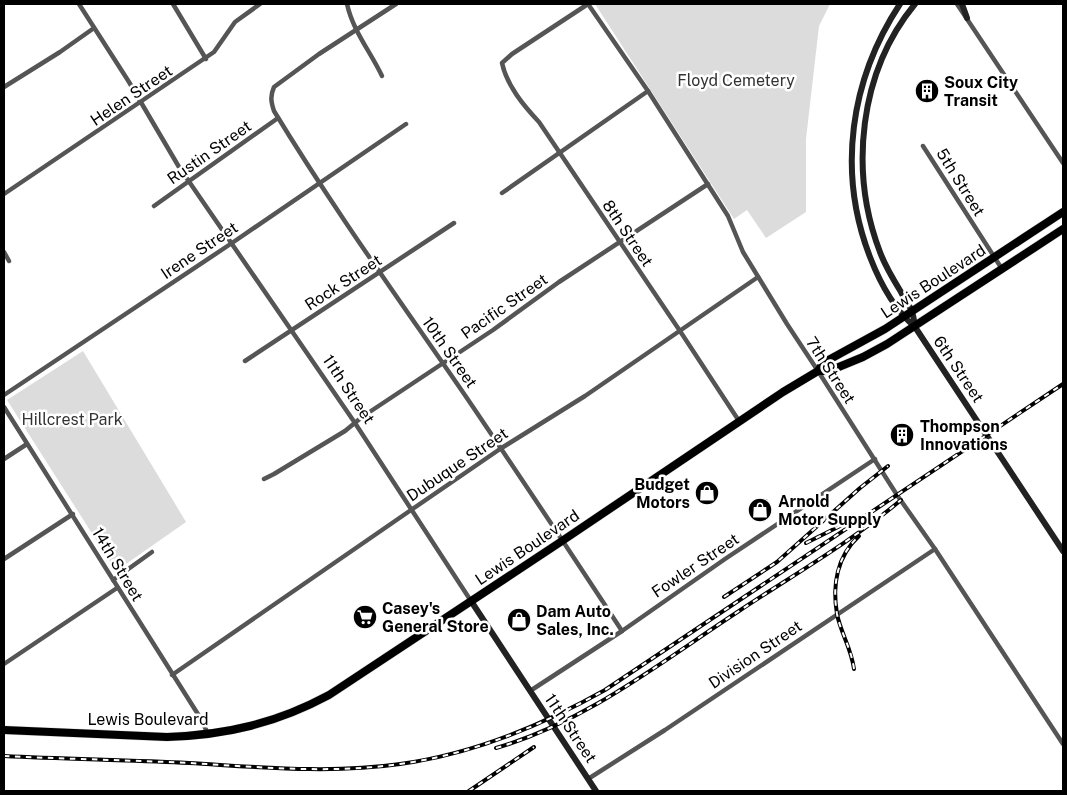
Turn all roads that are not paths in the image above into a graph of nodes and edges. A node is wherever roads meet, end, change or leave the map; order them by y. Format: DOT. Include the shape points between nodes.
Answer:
graph roads {
  1 [pos="79,4"];
  2 [pos="173,4"];
  3 [pos="260,4"];
  4 [pos="347,4"];
  5 [pos="396,4"];
  6 [pos="588,4"];
  7 [pos="900,4"];
  8 [pos="915,4"];
  9 [pos="957,4"];
  10 [pos="962,4"];
  11 [pos="967,18"];
  12 [pos="94,28"];
  13 [pos="355,30"];
  14 [pos="206,59"];
  15 [pos="382,76"];
  16 [pos="4,87"];
  17 [pos="648,92"];
  18 [pos="141,103"];
  19 [pos="278,118"];
  20 [pos="406,124"];
  21 [pos="923,146"];
  22 [pos="559,153"];
  23 [pos="1063,163"];
  24 [pos="189,181"];
  25 [pos="319,182"];
  26 [pos="708,184"];
  27 [pos="502,193"];
  28 [pos="4,194"];
  29 [pos="154,206"];
  30 [pos="1063,212"];
  31 [pos="454,223"];
  32 [pos="1063,229"];
  33 [pos="620,242"];
  34 [pos="232,243"];
  35 [pos="4,252"];
  36 [pos="994,257"];
  37 [pos="9,262"];
  38 [pos="1002,269"];
  39 [pos="380,273"];
  40 [pos="758,277"];
  41 [pos="912,311"];
  42 [pos="903,316"];
  43 [pos="915,327"];
  44 [pos="293,330"];
  45 [pos="680,331"];
  46 [pos="245,361"];
  47 [pos="442,364"];
  48 [pos="818,370"];
  49 [pos="4,395"];
  50 [pos="4,407"];
  51 [pos="739,421"];
  52 [pos="355,422"];
  53 [pos="27,444"];
  54 [pos="500,449"];
  55 [pos="4,459"];
  56 [pos="875,459"];
  57 [pos="264,479"];
  58 [pos="411,510"];
  59 [pos="73,514"];
  60 [pos="562,541"];
  61 [pos="935,549"];
  62 [pos="1063,551"];
  63 [pos="152,552"];
  64 [pos="4,559"];
  65 [pos="113,580"];
  66 [pos="117,588"];
  67 [pos="471,601"];
  68 [pos="622,631"];
  69 [pos="4,664"];
  70 [pos="172,675"];
  71 [pos="530,690"];
  72 [pos="4,730"];
  73 [pos="208,734"];
  74 [pos="1063,744"];
  75 [pos="588,779"];
  76 [pos="596,791"];
  1 -- 12 [label="street, 11th Street"];
  2 -- 14 [label="street"];
  3 -- 14 [label="street, Helen Street" via="235,22 219,48"];
  4 -- 13 [label="street"];
  5 -- 13 [label="street"];
  6 -- 17 [label="street, 7th Street"];
  6 -- 22 [label="street, 8th Street" via="502,64 512,86"];
  7 -- 42 [label="main road, 6th Street" via="878,40 863,79 854,119 851,156 854,200 866,244 878,275"];
  8 -- 41 [label="main road" via="891,40 874,81 864,123 862,163 875,238 893,280"];
  9 -- 11 [label="street"];
  10 -- 11 [label="main road"];
  11 -- 23 [label="street"];
  12 -- 16 [label="street"];
  12 -- 18 [label="street, 11th Street"];
  13 -- 15 [label="street"];
  13 -- 19 [label="street, 10th Street" via="276,85 271,103"];
  14 -- 18 [label="street, Helen Street"];
  17 -- 22 [label="street"];
  17 -- 26 [label="street, 7th Street"];
  18 -- 24 [label="street, 11th Street"];
  18 -- 28 [label="street, Helen Street"];
  19 -- 24 [label="street, Rustin Street"];
  19 -- 25 [label="street, 10th Street"];
  20 -- 25 [label="street, Irene Street"];
  21 -- 36 [label="street, 5th Street"];
  22 -- 27 [label="street"];
  22 -- 33 [label="street, 8th Street"];
  24 -- 29 [label="street, Rustin Street"];
  24 -- 34 [label="street, 11th Street"];
  25 -- 34 [label="street, Irene Street"];
  25 -- 39 [label="street, 10th Street"];
  26 -- 33 [label="street, Pacific Street"];
  26 -- 40 [label="street, 7th Street"];
  30 -- 36 [label="main road, Lewis Boulevard"];
  31 -- 39 [label="street, Rock Street"];
  32 -- 38 [label="main road, Lewis Boulevard"];
  33 -- 45 [label="street, 8th Street"];
  33 -- 47 [label="street, Pacific Street"];
  34 -- 44 [label="street, 11th Street"];
  34 -- 49 [label="street, Irene Street"];
  35 -- 37 [label="street"];
  36 -- 38 [label="street, 5th Street"];
  36 -- 41 [label="main road, Lewis Boulevard"];
  38 -- 43 [label="main road, Lewis Boulevard"];
  39 -- 44 [label="street, Rock Street"];
  39 -- 47 [label="street, 10th Street"];
  40 -- 45 [label="street, Dubuque Street"];
  40 -- 48 [label="street, 7th Street"];
  41 -- 42 [label="main road, Lewis Boulevard"];
  41 -- 43 [label="main road, 6th Street"];
  42 -- 43 [label="main road, 6th Street"];
  42 -- 48 [label="main road, Lewis Boulevard" via="823,363"];
  43 -- 48 [label="main road, Lewis Boulevard" via="863,357 830,371"];
  43 -- 62 [label="main road, 6th Street"];
  44 -- 46 [label="street, Rock Street"];
  44 -- 52 [label="street, 11th Street"];
  45 -- 51 [label="street, 8th Street"];
  45 -- 54 [label="street, Dubuque Street"];
  47 -- 52 [label="street, Pacific Street"];
  47 -- 54 [label="street, 10th Street"];
  48 -- 51 [label="main road, Lewis Boulevard"];
  48 -- 56 [label="street, 7th Street"];
  50 -- 53 [label="street, 14th Street"];
  51 -- 60 [label="main road, Lewis Boulevard"];
  52 -- 57 [label="street, Pacific Street"];
  52 -- 58 [label="street, 11th Street"];
  53 -- 55 [label="street"];
  53 -- 59 [label="street, 14th Street"];
  54 -- 58 [label="street, Dubuque Street"];
  54 -- 60 [label="street, 10th Street"];
  56 -- 61 [label="street, 7th Street"];
  56 -- 68 [label="street, Fowler Street"];
  58 -- 67 [label="street, 11th Street"];
  58 -- 70 [label="street, Dubuque Street"];
  59 -- 64 [label="street"];
  59 -- 65 [label="street, 14th Street"];
  60 -- 67 [label="main road, Lewis Boulevard"];
  60 -- 68 [label="street, 10th Street"];
  61 -- 74 [label="street, 7th Street"];
  61 -- 75 [label="street, Division Street"];
  63 -- 65 [label="street"];
  65 -- 66 [label="street, 14th Street"];
  66 -- 69 [label="street"];
  66 -- 70 [label="street, 14th Street"];
  67 -- 71 [label="main road, 11th Street"];
  67 -- 73 [label="main road, Lewis Boulevard" via="308,706 264,723"];
  68 -- 71 [label="street, Fowler Street"];
  70 -- 73 [label="street, 14th Street" via="202,719"];
  71 -- 75 [label="main road, 11th Street"];
  72 -- 73 [label="main road, Lewis Boulevard" via="167,737"];
  75 -- 76 [label="main road, 11th Street"];
}
